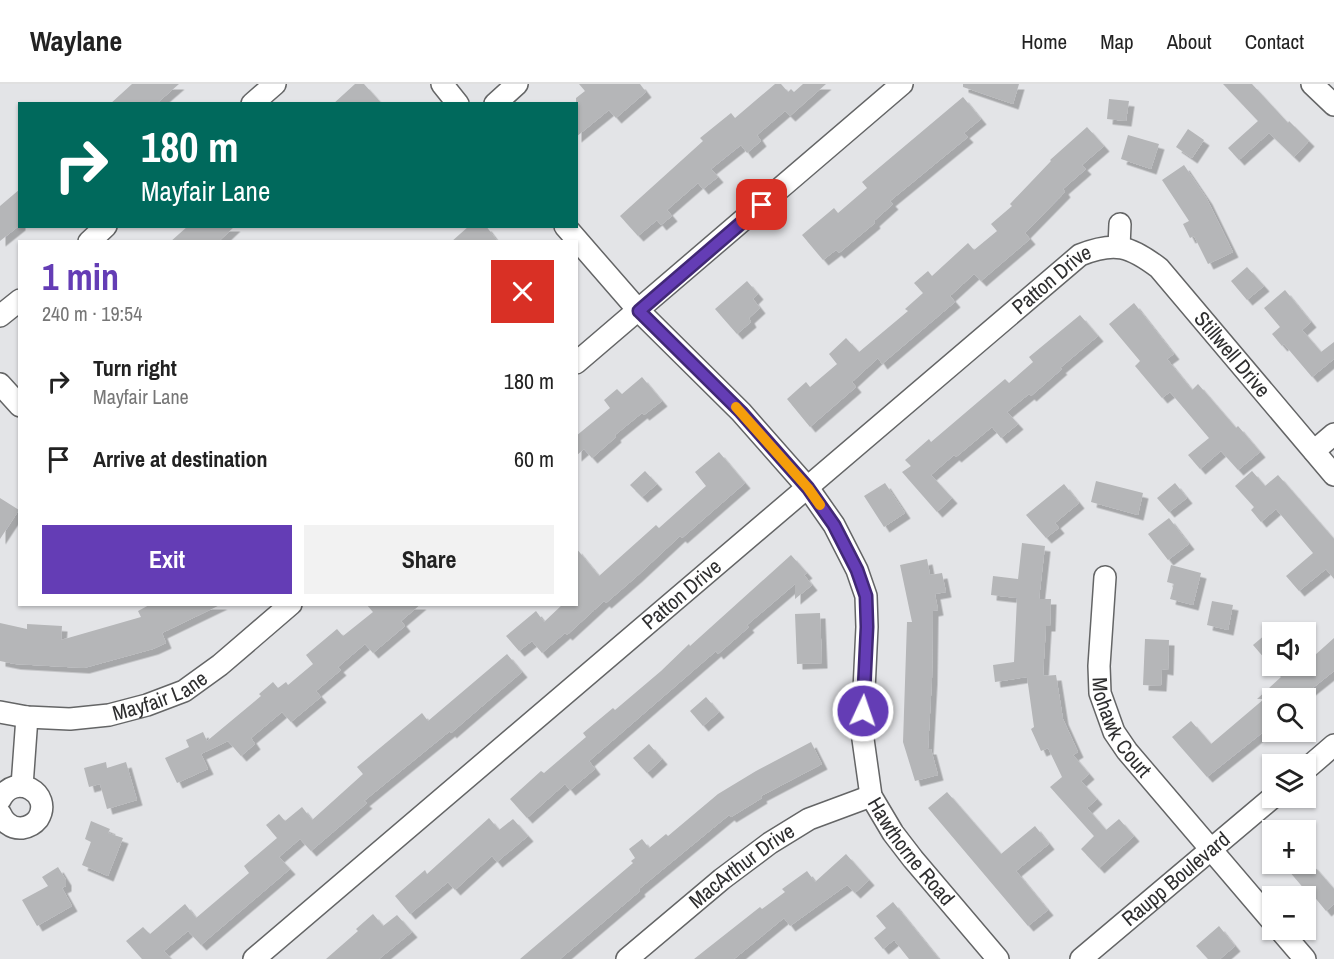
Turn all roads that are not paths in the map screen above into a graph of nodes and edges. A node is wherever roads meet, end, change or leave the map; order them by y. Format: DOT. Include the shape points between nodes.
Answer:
graph roads {
  1 [pos="275,84"];
  2 [pos="442,84"];
  3 [pos="517,84"];
  4 [pos="902,84"];
  5 [pos="1312,84"];
  6 [pos="254,102"];
  7 [pos="456,102"];
  8 [pos="497,102"];
  9 [pos="1334,105"];
  10 [pos="1120,224"];
  11 [pos="104,228"];
  12 [pos="567,228"];
  13 [pos="91,240"];
  14 [pos="577,240"];
  15 [pos="578,241"];
  16 [pos="1119,247"];
  17 [pos="18,302"];
  18 [pos="639,311"];
  19 [pos="0,316"];
  20 [pos="578,361"];
  21 [pos="0,384"];
  22 [pos="18,404"];
  23 [pos="1334,434"];
  24 [pos="1314,451"];
  25 [pos="1334,475"];
  26 [pos="808,488"];
  27 [pos="1105,577"];
  28 [pos="289,606"];
  29 [pos="0,712"];
  30 [pos="27,717"];
  31 [pos="1334,745"];
  32 [pos="1316,761"];
  33 [pos="22,786"];
  34 [pos="871,796"];
  35 [pos="0,800"];
  36 [pos="1262,807"];
  37 [pos="0,813"];
  38 [pos="1211,850"];
  39 [pos="1262,909"];
  40 [pos="1289,940"];
  41 [pos="254,959"];
  42 [pos="627,959"];
  43 [pos="998,959"];
  44 [pos="1082,959"];
  45 [pos="1305,959"];
  1 -- 6 [label="street"];
  2 -- 7 [label="street"];
  3 -- 8 [label="street"];
  4 -- 18 [label="street"];
  5 -- 9 [label="street"];
  10 -- 16 [label="street"];
  11 -- 13 [label="street"];
  12 -- 14 [label="street, Hawthorne Road"];
  15 -- 18 [label="street, Hawthorne Road"];
  16 -- 24 [label="street, Stillwell Drive" via="1140,254 1159,268"];
  16 -- 26 [label="street, Patton Drive" via="1098,248 1080,255"];
  17 -- 19 [label="street"];
  18 -- 20 [label="street"];
  18 -- 26 [label="street, Hawthorne Road" via="725,395"];
  21 -- 22 [label="street"];
  23 -- 24 [label="street"];
  24 -- 25 [label="street, Stillwell Drive"];
  26 -- 34 [label="street, Hawthorne Road" via="834,525 866,596 862,732"];
  26 -- 41 [label="street, Patton Drive"];
  27 -- 38 [label="street, Mohawk Court" via="1099,666 1106,714 1127,751"];
  28 -- 30 [label="street, Mayfair Lane" via="184,691 109,715 70,719"];
  29 -- 30 [label="street, Mayfair Lane"];
  30 -- 33 [label="street"];
  31 -- 32 [label="street"];
  33 -- 35 [label="street" via="8,790"];
  33 -- 37 [label="street" via="34,791 41,802 36,821 18,828 5,822"];
  34 -- 42 [label="street, MacArthur Drive" via="809,819 770,843"];
  34 -- 43 [label="street, Hawthorne Road" via="913,859"];
  36 -- 38 [label="street, Raupp Boulevard"];
  38 -- 39 [label="street, Mohawk Court"];
  38 -- 44 [label="street, Raupp Boulevard"];
  40 -- 45 [label="street"];
}
